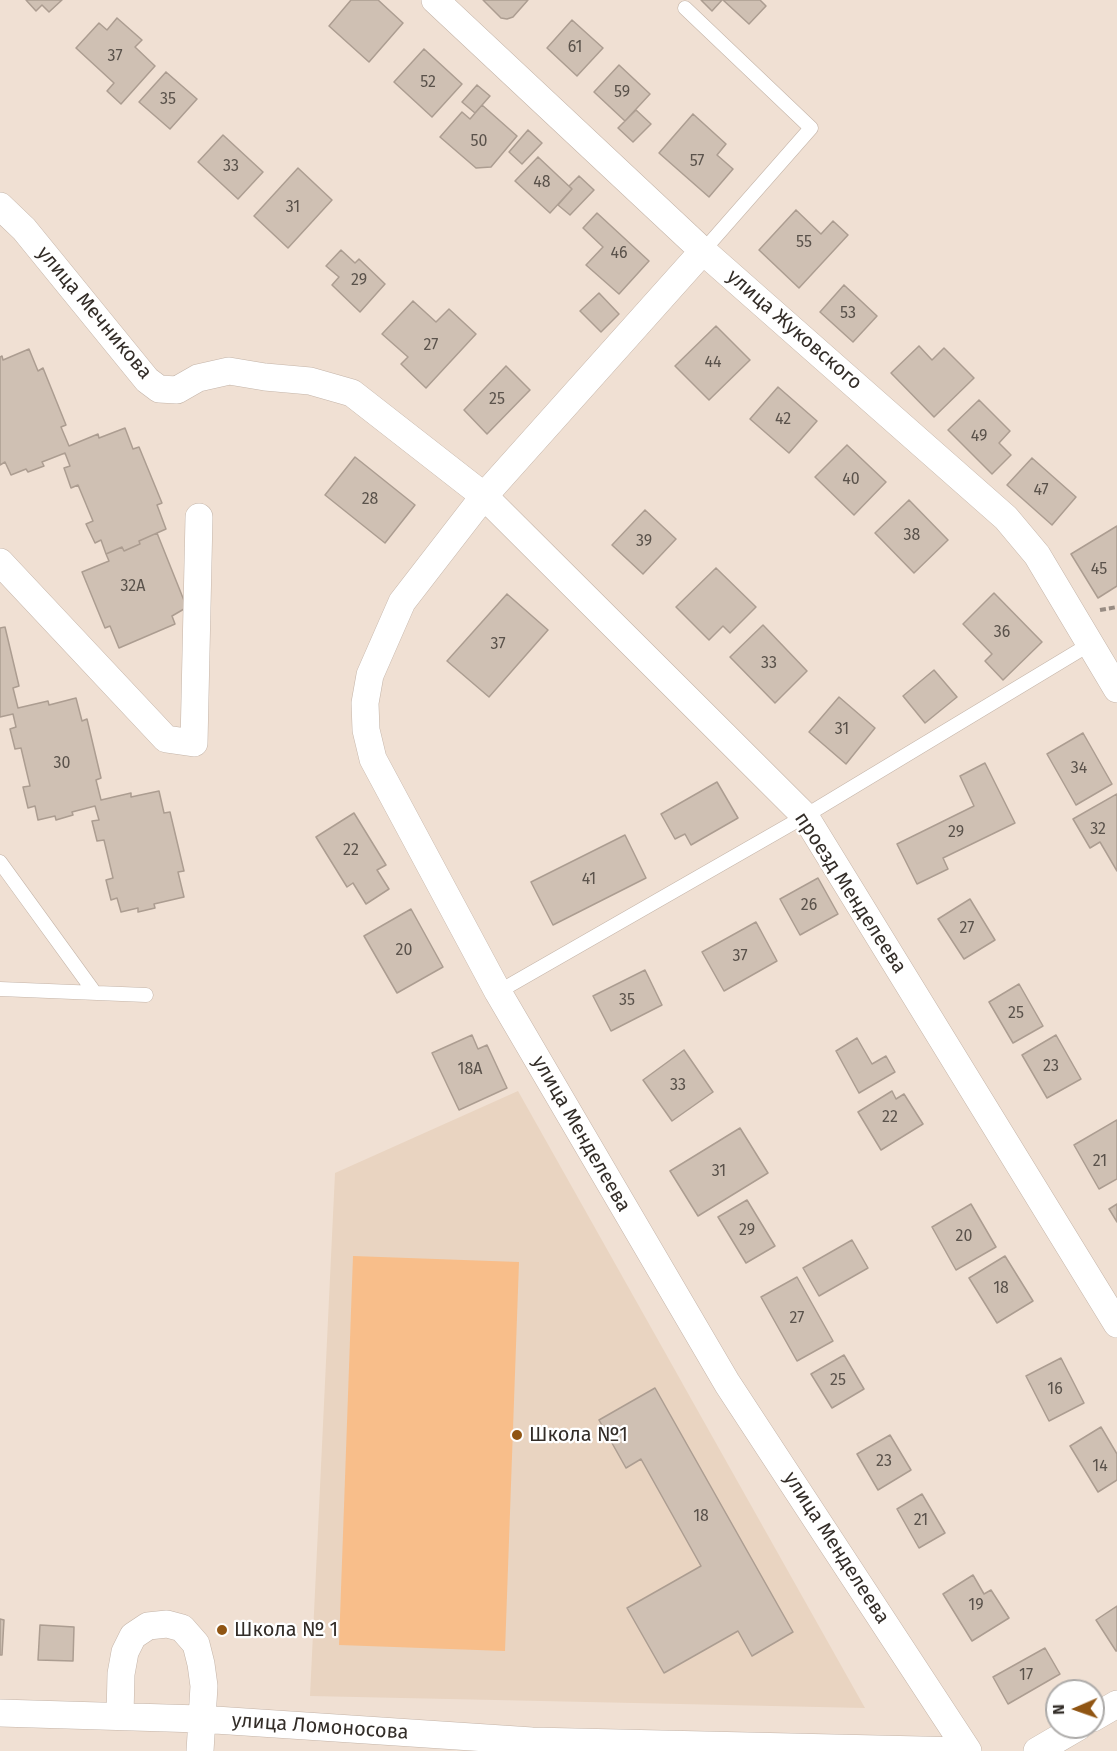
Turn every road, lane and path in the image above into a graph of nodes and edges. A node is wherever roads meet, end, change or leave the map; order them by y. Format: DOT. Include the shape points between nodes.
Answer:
graph roads {
  1 [pos="435,0"];
  2 [pos="685,8"];
  3 [pos="0,207"];
  4 [pos="704,251"];
  5 [pos="484,496"];
  6 [pos="199,517"];
  7 [pos="0,562"];
  8 [pos="1090,644"];
  9 [pos="1117,689"];
  10 [pos="805,816"];
  11 [pos="0,862"];
  12 [pos="0,989"];
  13 [pos="498,992"];
  14 [pos="95,993"];
  15 [pos="146,995"];
  16 [pos="1117,1324"];
  17 [pos="0,1713"];
  18 [pos="120,1716"];
  19 [pos="200,1719"];
  20 [pos="1058,1739"];
  21 [pos="532,1746"];
  22 [pos="200,1751"];
  23 [pos="964,1751"];
  24 [pos="968,1751"];
  25 [pos="1037,1751"];
  1 -- 4 [label="street, улица Жуковского"];
  2 -- 4 [label="lane" via="811,128"];
  3 -- 5 [label="street, улица Мечникова" via="24,229 147,380 159,389 177,390 198,378 229,371 310,381 352,393"];
  4 -- 5 [label="street, улица Менделеева"];
  4 -- 8 [label="street, улица Жуковского" via="1006,518 1037,555"];
  5 -- 10 [label="street, проезд Менделеева"];
  5 -- 13 [label="street, улица Менделеева" via="402,602 370,675 365,703 373,759"];
  6 -- 7 [label="street" via="194,743 166,738"];
  8 -- 9 [label="street, улица Жуковского"];
  8 -- 10 [label="lane"];
  10 -- 13 [label="lane"];
  10 -- 16 [label="street, проезд Менделеева"];
  11 -- 14 [label="lane"];
  12 -- 14 [label="lane"];
  13 -- 24 [label="street, улица Менделеева" via="727,1383"];
  14 -- 15 [label="lane"];
  17 -- 18 [label="street, улица Ломоносова"];
  18 -- 19 [label="street, улица Ломоносова"];
  18 -- 19 [label="street" via="125,1652 133,1636 148,1626 167,1624 182,1628 196,1644 204,1686"];
  19 -- 21 [label="street, улица Ломоносова"];
  19 -- 22 [label="street"];
  20 -- 25 [label="street"];
  21 -- 23 [label="street, улица Ломоносова"];
}
